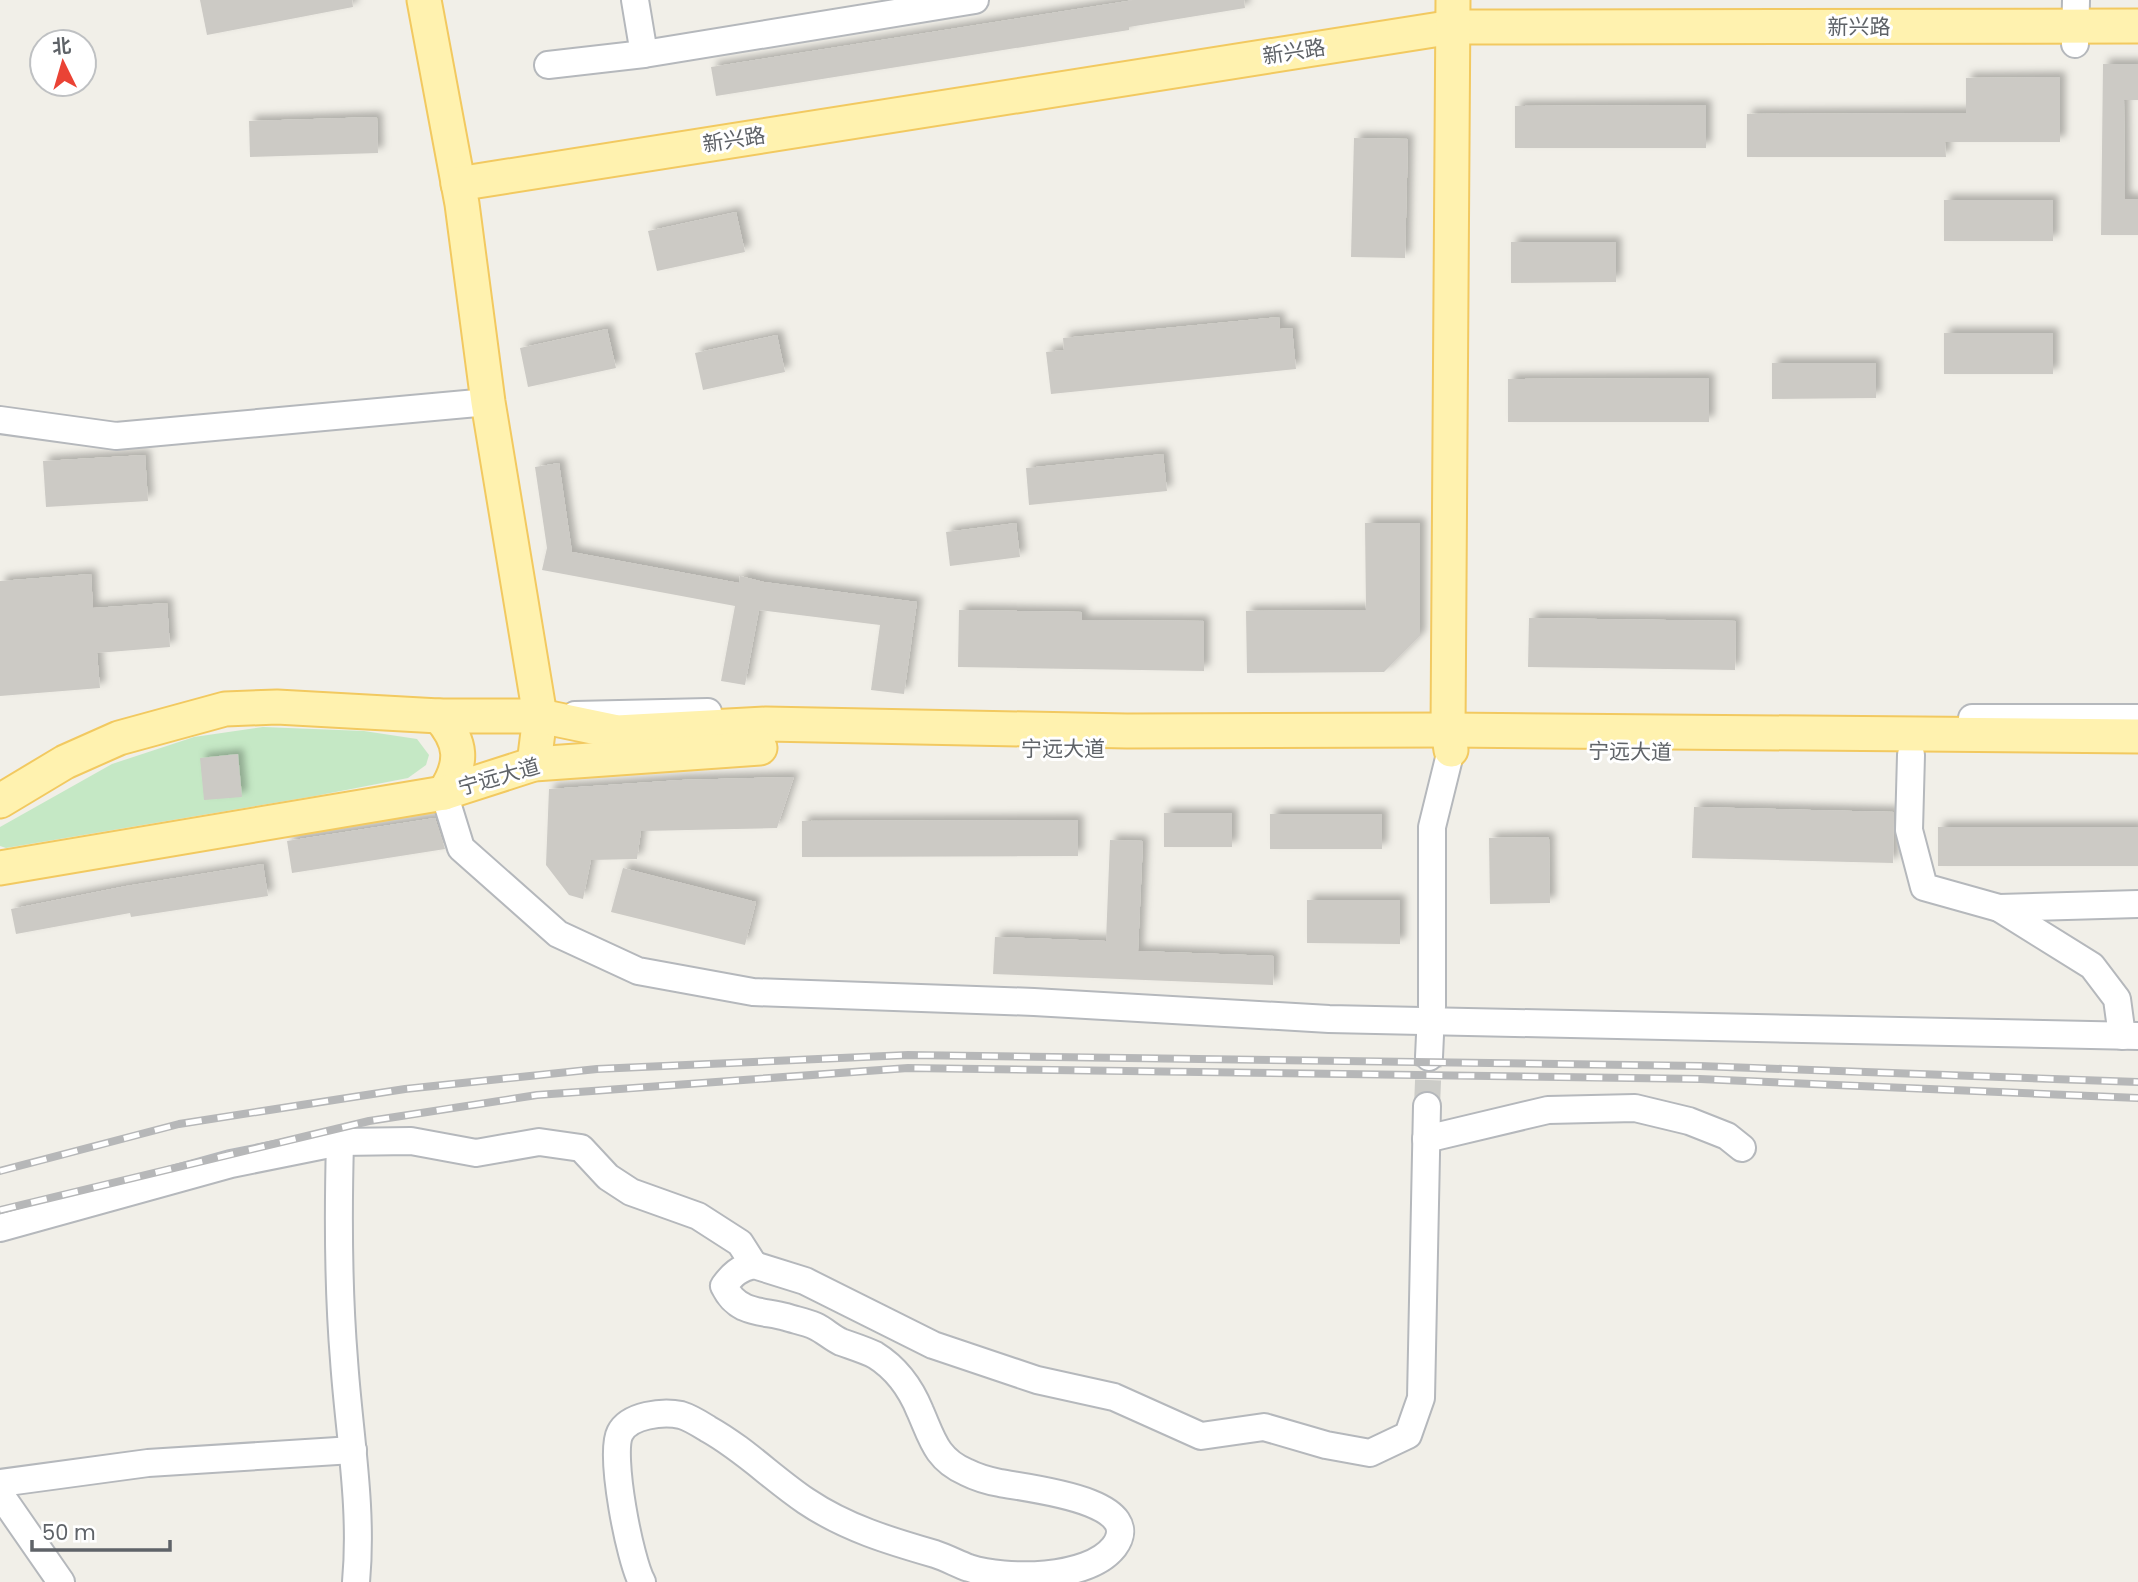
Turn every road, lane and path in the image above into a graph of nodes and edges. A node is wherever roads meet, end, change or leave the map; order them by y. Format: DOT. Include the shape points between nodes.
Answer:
graph roads {
  1 [pos="424,0"];
  2 [pos="635,0"];
  3 [pos="975,0"];
  4 [pos="1453,23"];
  5 [pos="2076,24"];
  6 [pos="2138,26"];
  7 [pos="2138,43"];
  8 [pos="645,54"];
  9 [pos="548,65"];
  10 [pos="460,194"];
  11 [pos="488,402"];
  12 [pos="0,421"];
  13 [pos="439,716"];
  14 [pos="540,716"];
  15 [pos="2138,718"];
  16 [pos="1449,733"];
  17 [pos="2138,736"];
  18 [pos="1911,755"];
  19 [pos="2138,757"];
  20 [pos="534,764"];
  21 [pos="444,793"];
  22 [pos="0,801"];
  23 [pos="0,868"];
  24 [pos="2138,904"];
  25 [pos="1999,908"];
  26 [pos="1432,1007"];
  27 [pos="2130,1036"];
  28 [pos="1427,1106"];
  29 [pos="1426,1139"];
  30 [pos="340,1142"];
  31 [pos="1742,1148"];
  32 [pos="0,1228"];
  33 [pos="754,1265"];
  34 [pos="354,1450"];
  35 [pos="0,1483"];
  36 [pos="0,1494"];
  37 [pos="61,1582"];
  38 [pos="356,1582"];
  39 [pos="642,1582"];
  1 -- 10 [label="main road"];
  2 -- 8 [label="street"];
  3 -- 8 [label="street"];
  4 -- 5 [label="main road, 新兴路"];
  4 -- 10 [label="main road, 新兴路"];
  4 -- 16 [label="main road"];
  5 -- 6 [label="main road, 新兴路"];
  5 -- 7 [label="main road, 新兴路"];
  8 -- 9 [label="street"];
  10 -- 11 [label="main road"];
  11 -- 12 [label="street" via="116,436"];
  11 -- 14 [label="main road"];
  13 -- 14 [label="main road, 宁远大道"];
  13 -- 21 [label="main road" via="457,745 454,778"];
  13 -- 22 [label="main road, 宁远大道" via="278,707 225,709 119,738 65,762"];
  14 -- 16 [label="main road, 宁远大道" via="617,732 766,724"];
  14 -- 20 [label="main road"];
  15 -- 16 [label="street, 宁远大道"];
  16 -- 17 [label="main road, 宁远大道"];
  16 -- 18 [label="main road, 宁远大道"];
  16 -- 20 [label="main road, 宁远大道" via="764,747"];
  16 -- 26 [label="street" via="1432,827"];
  18 -- 19 [label="main road, 宁远大道"];
  18 -- 25 [label="street" via="1909,830 1924,887"];
  20 -- 21 [label="main road, 宁远大道"];
  21 -- 23 [label="main road, 宁远大道"];
  21 -- 27 [label="street" via="461,848 558,934 638,971 753,992 1329,1019"];
  24 -- 25 [label="street"];
  25 -- 27 [label="street" via="2092,966 2117,999"];
  28 -- 29 [label="street"];
  29 -- 31 [label="street" via="1548,1110 1634,1108 1689,1121 1727,1136"];
  29 -- 33 [label="street" via="1421,1398 1408,1434 1370,1453 1264,1427 1201,1436 1114,1398 1037,1380 933,1345 806,1281"];
  30 -- 32 [label="street" via="231,1164"];
  30 -- 33 [label="street" via="411,1141 476,1153 539,1142 581,1148 608,1177 631,1192 698,1216 740,1243"];
  30 -- 34 [label="street" via="337,1235"];
  33 -- 39 [label="street" via="733,1274 724,1286 730,1297 743,1307 814,1326 875,1356 907,1385 940,1455 952,1465 997,1483 1046,1489 1104,1508 1115,1517 1116,1544 1098,1559 1063,1572 1032,1576 970,1569 859,1530 807,1501 734,1443 691,1419 647,1416 620,1432 617,1447 620,1491 634,1564"];
  34 -- 35 [label="street" via="148,1463"];
  34 -- 38 [label="street"];
  36 -- 37 [label="street"];
}
